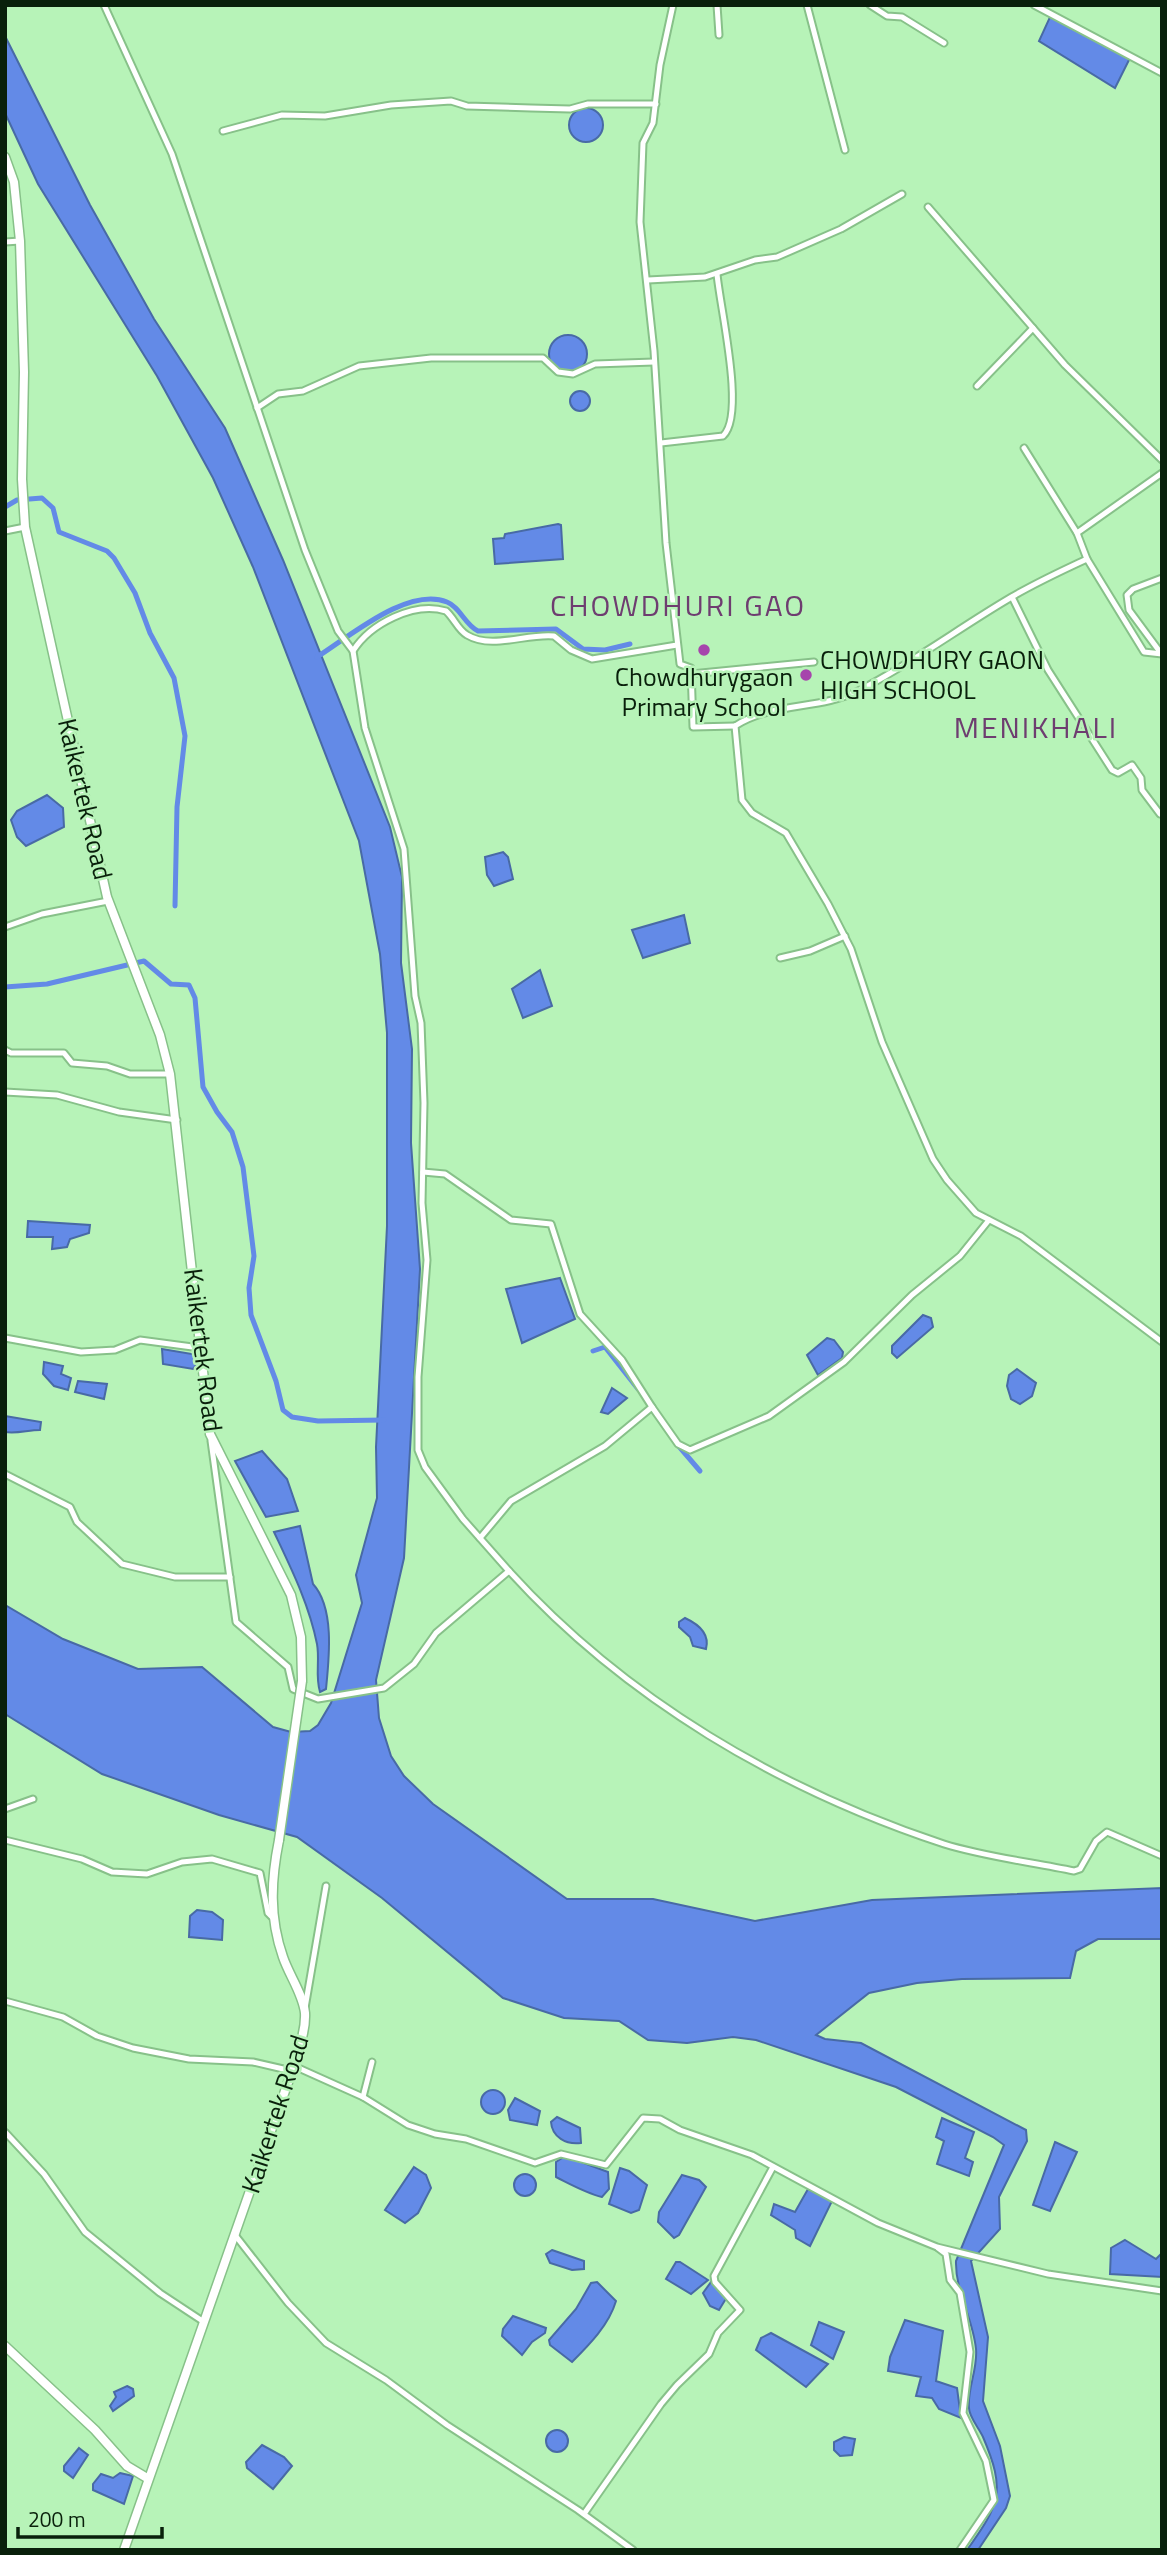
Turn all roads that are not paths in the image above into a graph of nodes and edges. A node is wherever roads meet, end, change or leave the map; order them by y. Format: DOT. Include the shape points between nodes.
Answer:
graph roads {
  1 [pos="104,5"];
  2 [pos="673,5"];
  3 [pos="717,5"];
  4 [pos="807,5"];
  5 [pos="870,5"];
  6 [pos="1034,5"];
  7 [pos="719,35"];
  8 [pos="944,43"];
  9 [pos="1162,73"];
  10 [pos="656,104"];
  11 [pos="223,131"];
  12 [pos="845,150"];
  13 [pos="5,157"];
  14 [pos="902,194"];
  15 [pos="928,207"];
  16 [pos="20,241"];
  17 [pos="5,242"];
  18 [pos="717,274"];
  19 [pos="648,280"];
  20 [pos="1032,328"];
  21 [pos="654,362"];
  22 [pos="976,386"];
  23 [pos="257,408"];
  24 [pos="661,443"];
  25 [pos="1024,448"];
  26 [pos="1162,460"];
  27 [pos="1162,473"];
  28 [pos="24,522"];
  29 [pos="5,531"];
  30 [pos="1077,533"];
  31 [pos="1087,559"];
  32 [pos="1162,578"];
  33 [pos="1012,597"];
  34 [pos="677,645"];
  35 [pos="350,650"];
  36 [pos="1161,653"];
  37 [pos="814,662"];
  38 [pos="691,674"];
  39 [pos="735,726"];
  40 [pos="1160,814"];
  41 [pos="108,901"];
  42 [pos="5,927"];
  43 [pos="845,936"];
  44 [pos="780,958"];
  45 [pos="5,1050"];
  46 [pos="170,1074"];
  47 [pos="5,1092"];
  48 [pos="177,1119"];
  49 [pos="423,1172"];
  50 [pos="989,1220"];
  51 [pos="5,1338"];
  52 [pos="1162,1342"];
  53 [pos="200,1348"];
  54 [pos="648,1409"];
  55 [pos="210,1434"];
  56 [pos="5,1474"];
  57 [pos="480,1538"];
  58 [pos="509,1571"];
  59 [pos="230,1577"];
  60 [pos="33,1800"];
  61 [pos="5,1809"];
  62 [pos="5,1840"];
  63 [pos="1162,1856"];
  64 [pos="326,1886"];
  65 [pos="273,1917"];
  66 [pos="5,2001"];
  67 [pos="305,2011"];
  68 [pos="372,2062"];
  69 [pos="293,2069"];
  70 [pos="363,2097"];
  71 [pos="5,2132"];
  72 [pos="773,2167"];
  73 [pos="235,2235"];
  74 [pos="940,2248"];
  75 [pos="1162,2291"];
  76 [pos="204,2322"];
  77 [pos="5,2346"];
  78 [pos="147,2478"];
  79 [pos="584,2514"];
  80 [pos="124,2550"];
  81 [pos="633,2550"];
  82 [pos="960,2550"];
  1 -- 23 [label="street" via="172,154"];
  2 -- 10 [label="street"];
  3 -- 7 [label="street"];
  4 -- 12 [label="street"];
  5 -- 8 [label="street"];
  6 -- 9 [label="street"];
  10 -- 11 [label="street" via="588,104 570,109 467,106 451,101 325,116 282,115"];
  10 -- 19 [label="street" via="641,153 640,222"];
  13 -- 16 [label="main road, Kaikertek Road" via="14,182"];
  14 -- 18 [label="street" via="817,240"];
  15 -- 20 [label="street"];
  16 -- 17 [label="street"];
  16 -- 28 [label="main road, Kaikertek Road"];
  18 -- 19 [label="street"];
  18 -- 24 [label="street" via="734,388 731,424 723,436"];
  19 -- 21 [label="street"];
  20 -- 22 [label="street"];
  20 -- 26 [label="street"];
  21 -- 23 [label="street" via="595,364 573,374 558,372 544,358 401,360 359,366 303,391 278,394"];
  21 -- 24 [label="street"];
  23 -- 35 [label="street" via="304,550"];
  24 -- 34 [label="street"];
  25 -- 30 [label="street"];
  27 -- 30 [label="street"];
  28 -- 29 [label="street"];
  28 -- 41 [label="main road, Kaikertek Road"];
  30 -- 31 [label="street"];
  31 -- 33 [label="street"];
  31 -- 36 [label="street" via="1144,653"];
  32 -- 36 [label="street" via="1127,595 1129,610"];
  33 -- 39 [label="street" via="857,691 827,703 766,712"];
  33 -- 40 [label="street" via="1048,670 1112,770 1118,773 1132,765 1141,778 1142,790"];
  34 -- 35 [label="street" via="592,659 554,636 474,639 461,631 446,611 430,608 389,619"];
  34 -- 38 [label="street" via="680,664 690,666"];
  35 -- 49 [label="street" via="365,728 394,813 407,872 421,1023"];
  37 -- 38 [label="street"];
  38 -- 39 [label="street" via="693,727"];
  39 -- 43 [label="street" via="742,800 752,813 786,833"];
  41 -- 42 [label="street"];
  41 -- 46 [label="main road, Kaikertek Road" via="160,1035"];
  43 -- 44 [label="street"];
  43 -- 50 [label="street" via="882,1042 933,1159 973,1211"];
  45 -- 46 [label="street" via="64,1053 72,1063 107,1066 130,1074"];
  46 -- 48 [label="main road, Kaikertek Road"];
  47 -- 48 [label="street" via="57,1095 118,1112"];
  48 -- 53 [label="main road, Kaikertek Road"];
  49 -- 54 [label="street" via="445,1174 511,1220 551,1224 580,1314 622,1360"];
  49 -- 57 [label="street" via="427,1259 418,1450 425,1467"];
  50 -- 52 [label="street" via="1021,1236"];
  50 -- 54 [label="street" via="960,1256 912,1295 866,1342 769,1416 690,1450 678,1444"];
  51 -- 53 [label="street" via="81,1352 115,1350 139,1340"];
  53 -- 55 [label="main road, Kaikertek Road"];
  54 -- 57 [label="street" via="605,1446 526,1489"];
  55 -- 59 [label="street"];
  55 -- 65 [label="main road, Kaikertek Road, bridge" via="290,1595 303,1645 302,1681 270,1896"];
  56 -- 59 [label="street" via="70,1507 77,1522 122,1564 175,1577"];
  57 -- 58 [label="street"];
  58 -- 59 [label="street" via="436,1633 414,1664 384,1688 328,1699 293,1689 288,1667 238,1625"];
  58 -- 63 [label="street" via="535,1600 650,1698 794,1782 945,1844 1000,1858 1074,1871 1107,1832"];
  60 -- 61 [label="street"];
  62 -- 65 [label="street" via="82,1859 112,1872 147,1874 182,1862 212,1859 260,1873 268,1913"];
  64 -- 67 [label="street"];
  65 -- 67 [label="main road, Kaikertek Road" via="282,1956"];
  66 -- 69 [label="street" via="63,2017 97,2036 133,2048 189,2059"];
  67 -- 69 [label="main road, Kaikertek Road"];
  68 -- 70 [label="street"];
  69 -- 70 [label="street"];
  69 -- 73 [label="main road, Kaikertek Road"];
  70 -- 72 [label="street" via="408,2125 466,2138 535,2163 561,2154 606,2165 635,2124 651,2117"];
  71 -- 76 [label="street" via="44,2174 85,2232"];
  72 -- 74 [label="street" via="878,2224"];
  72 -- 79 [label="street" via="714,2276 737,2303 737,2316 718,2333 709,2354 661,2404"];
  73 -- 76 [label="main road, Kaikertek Road"];
  73 -- 79 [label="street" via="288,2304 326,2343"];
  74 -- 75 [label="street" via="1048,2274"];
  74 -- 82 [label="street" via="946,2254 950,2280 960,2293 970,2352 963,2413 986,2461 994,2492 994,2500"];
  76 -- 78 [label="main road, Kaikertek Road"];
  77 -- 78 [label="main road" via="127,2466"];
  78 -- 80 [label="main road, Kaikertek Road"];
  79 -- 81 [label="street"];
}
